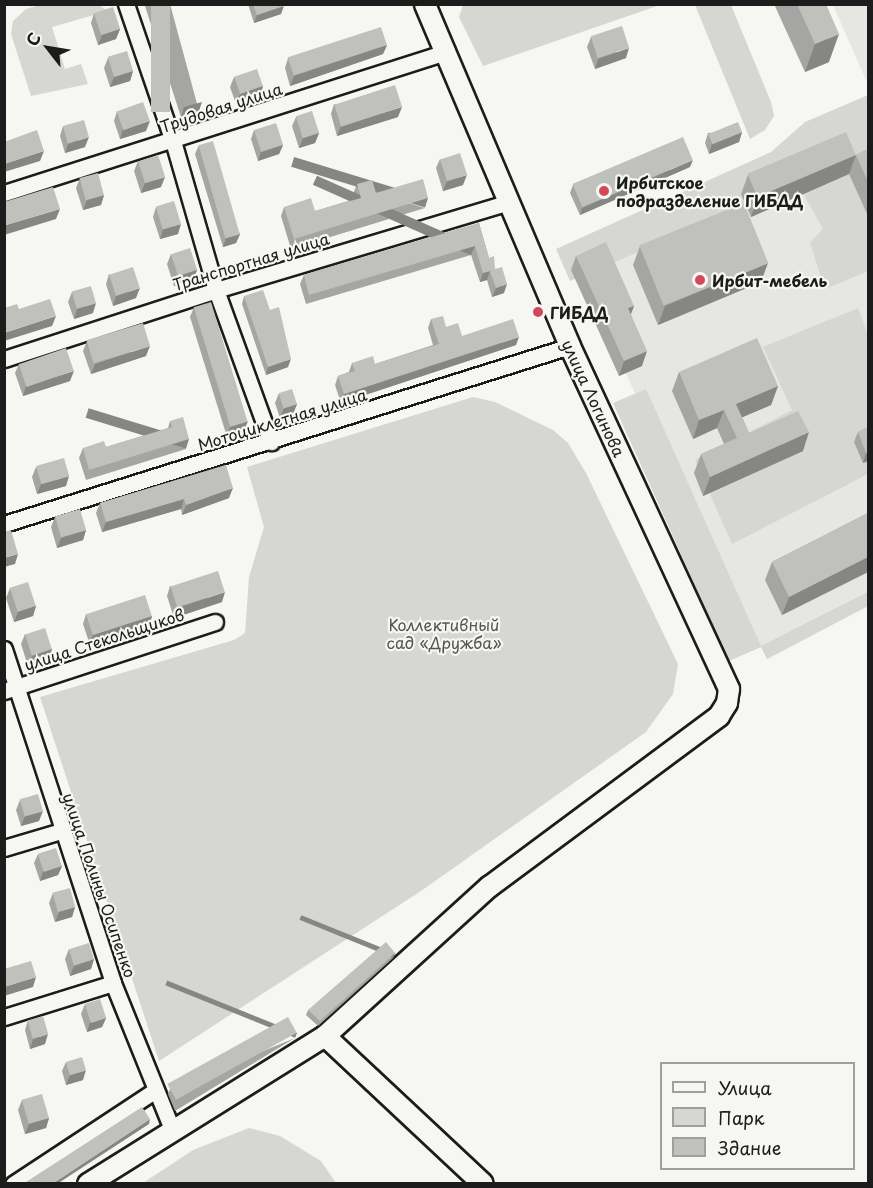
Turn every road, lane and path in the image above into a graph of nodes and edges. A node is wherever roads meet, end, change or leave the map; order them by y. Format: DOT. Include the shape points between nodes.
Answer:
graph roads {
  1 [pos="126,4"];
  2 [pos="424,4"];
  3 [pos="447,52"];
  4 [pos="173,141"];
  5 [pos="4,193"];
  6 [pos="510,202"];
  7 [pos="216,290"];
  8 [pos="570,346"];
  9 [pos="4,359"];
  10 [pos="271,442"];
  11 [pos="4,524"];
  12 [pos="215,622"];
  13 [pos="4,649"];
  14 [pos="11,689"];
  15 [pos="61,831"];
  16 [pos="4,848"];
  17 [pos="114,983"];
  18 [pos="4,1017"];
  19 [pos="325,1036"];
  20 [pos="154,1091"];
  21 [pos="172,1129"];
  22 [pos="13,1184"];
  23 [pos="88,1184"];
  24 [pos="483,1184"];
  1 -- 4 [label="street"];
  2 -- 3 [label="street, улица Логинова"];
  3 -- 4 [label="street, Трудовая улица"];
  3 -- 6 [label="street, улица Логинова"];
  4 -- 5 [label="street, Трудовая улица"];
  4 -- 7 [label="street"];
  6 -- 7 [label="street, Транспортная улица"];
  6 -- 8 [label="street, улица Логинова"];
  7 -- 9 [label="street, Транспортная улица"];
  7 -- 10 [label="street"];
  8 -- 10 [label="street, Мотоциклетная улица"];
  8 -- 19 [label="street, улица Логинова" via="729,689 727,703 719,716 489,887"];
  10 -- 11 [label="street, Мотоциклетная улица"];
  12 -- 14 [label="street, улица Стекольщиков"];
  13 -- 14 [label="street, улица Полины Осипенко"];
  14 -- 15 [label="street, улица Полины Осипенко"];
  15 -- 16 [label="street"];
  15 -- 17 [label="street, улица Полины Осипенко"];
  17 -- 18 [label="street"];
  17 -- 20 [label="street, улица Полины Осипенко"];
  19 -- 21 [label="street"];
  19 -- 24 [label="street"];
  20 -- 21 [label="street, улица Полины Осипенко"];
  20 -- 22 [label="street"];
  21 -- 23 [label="street"];
}
